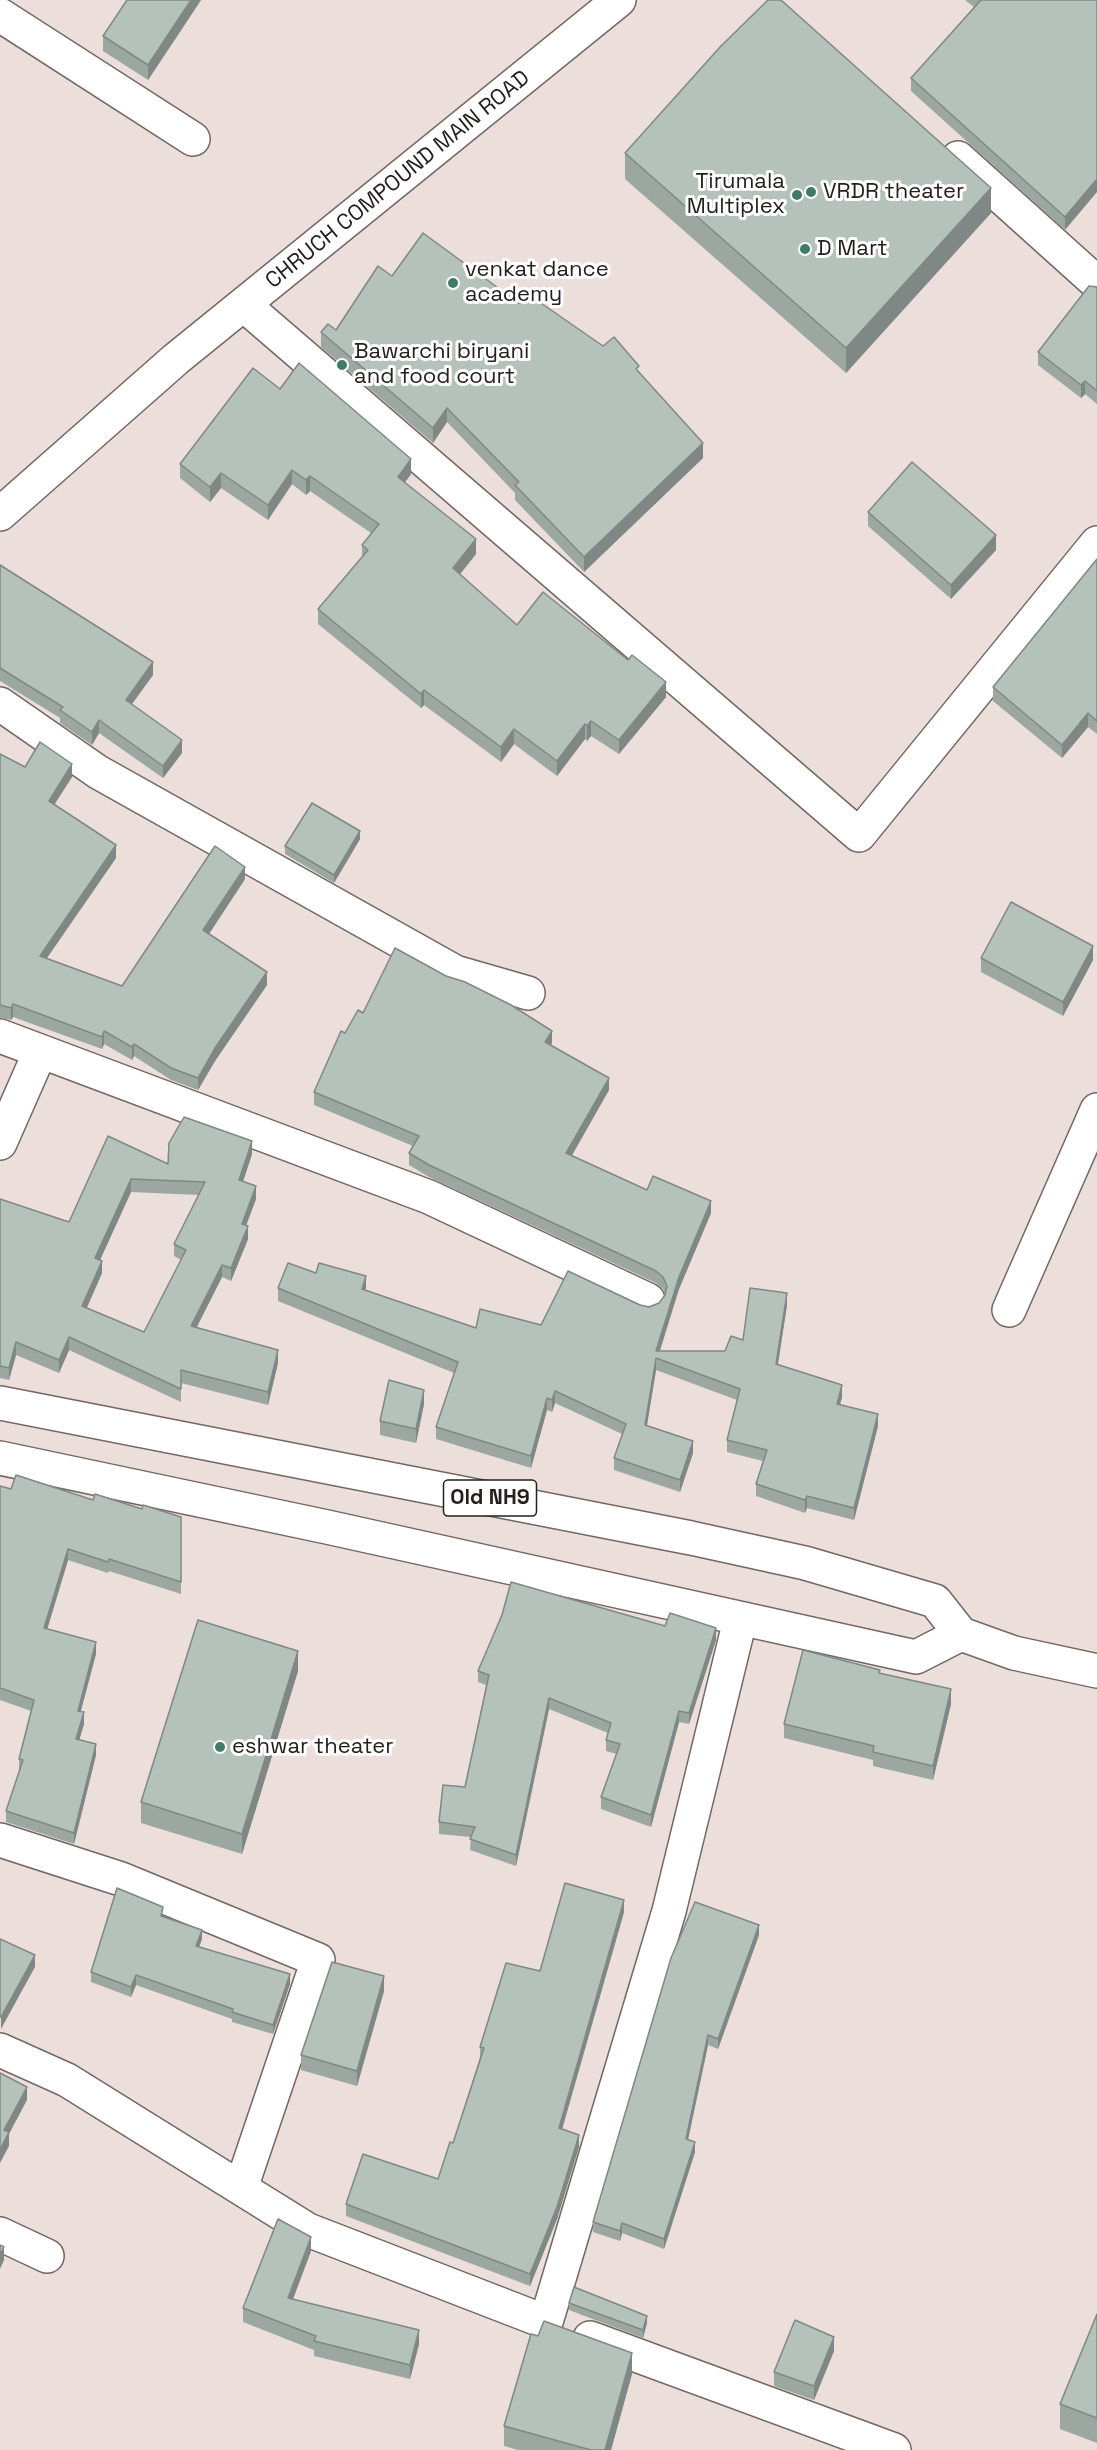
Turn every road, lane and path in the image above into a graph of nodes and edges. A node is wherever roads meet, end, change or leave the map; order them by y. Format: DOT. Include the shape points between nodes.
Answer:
graph roads {
  1 [pos="620,0"];
  2 [pos="0,15"];
  3 [pos="193,139"];
  4 [pos="938,140"];
  5 [pos="1097,283"];
  6 [pos="244,305"];
  7 [pos="0,514"];
  8 [pos="1097,543"];
  9 [pos="0,704"];
  10 [pos="528,993"];
  11 [pos="0,1036"];
  12 [pos="40,1052"];
  13 [pos="1097,1110"];
  14 [pos="0,1143"];
  15 [pos="648,1300"];
  16 [pos="1009,1310"];
  17 [pos="0,1403"];
  18 [pos="0,1458"];
  19 [pos="740,1620"];
  20 [pos="961,1634"];
  21 [pos="1097,1671"];
  22 [pos="0,1840"];
  23 [pos="0,2050"];
  24 [pos="241,2188"];
  25 [pos="0,2234"];
  26 [pos="46,2256"];
  27 [pos="546,2322"];
  28 [pos="894,2450"];
  1 -- 6 [label="street, CHRUCH COMPOUND MAIN ROAD"];
  2 -- 3 [label="street"];
  4 -- 5 [label="street"];
  6 -- 7 [label="street, CHRUCH COMPOUND MAIN ROAD" via="176,359"];
  6 -- 8 [label="street" via="859,835"];
  9 -- 10 [label="street" via="98,772 455,972"];
  11 -- 12 [label="street"];
  12 -- 14 [label="street"];
  12 -- 15 [label="street" via="429,1197"];
  13 -- 16 [label="street"];
  17 -- 20 [label="street, Old NH9" via="805,1563 935,1601"];
  18 -- 19 [label="street"];
  19 -- 20 [label="street" via="916,1657"];
  19 -- 27 [label="street" via="669,1911"];
  20 -- 21 [label="street" via="1014,1653"];
  22 -- 24 [label="street" via="121,1879 318,1960"];
  23 -- 24 [label="street" via="67,2080"];
  24 -- 27 [label="street" via="308,2230"];
  25 -- 26 [label="street"];
  27 -- 28 [label="street"];
}
